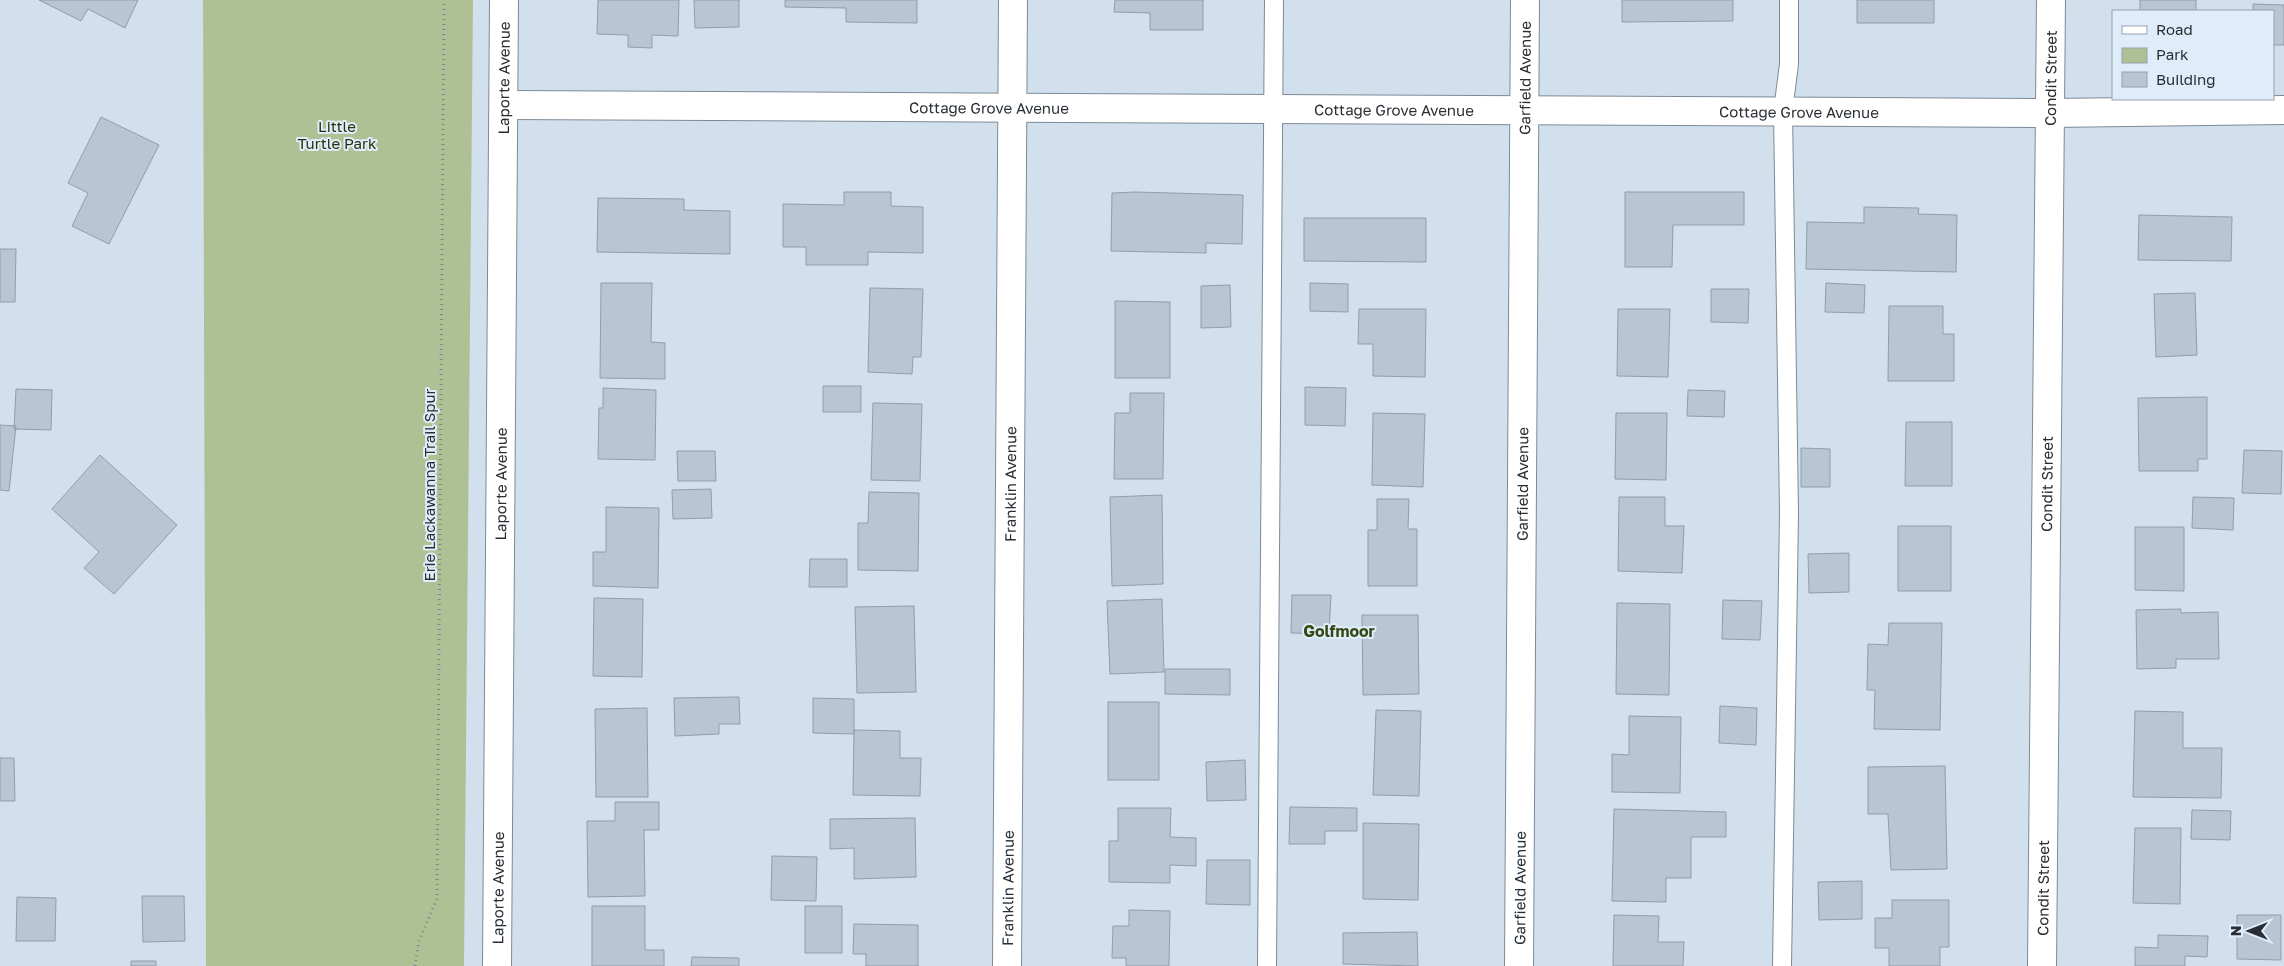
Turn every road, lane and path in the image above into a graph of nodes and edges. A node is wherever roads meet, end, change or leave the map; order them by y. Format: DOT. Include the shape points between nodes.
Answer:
graph roads {
  1 [pos="444,0"];
  2 [pos="504,0"];
  3 [pos="1014,0"];
  4 [pos="1274,0"];
  5 [pos="1525,0"];
  6 [pos="1789,0"];
  7 [pos="2051,0"];
  8 [pos="504,105"];
  9 [pos="1013,106"];
  10 [pos="1273,108"];
  11 [pos="1524,110"];
  12 [pos="2284,110"];
  13 [pos="1783,111"];
  14 [pos="2050,113"];
  15 [pos="415,966"];
  16 [pos="497,966"];
  17 [pos="1007,966"];
  18 [pos="1267,966"];
  19 [pos="1519,966"];
  20 [pos="1782,966"];
  21 [pos="2042,966"];
  1 -- 15 [label="path, Erie Lackawanna Trail Spur" via="437,900 419,941"];
  2 -- 8 [label="street, Laporte Avenue"];
  3 -- 9 [label="street, Franklin Avenue"];
  4 -- 10 [label="lane"];
  5 -- 11 [label="street, Garfield Avenue"];
  6 -- 13 [label="lane" via="1789,64"];
  7 -- 14 [label="street, Condit Street"];
  8 -- 9 [label="street, Cottage Grove Avenue"];
  8 -- 16 [label="street, Laporte Avenue"];
  9 -- 10 [label="street, Cottage Grove Avenue"];
  9 -- 17 [label="street, Franklin Avenue"];
  10 -- 11 [label="street, Cottage Grove Avenue"];
  10 -- 18 [label="lane"];
  11 -- 13 [label="street, Cottage Grove Avenue"];
  11 -- 19 [label="street, Garfield Avenue"];
  12 -- 14 [label="street, Cottage Grove Avenue"];
  13 -- 14 [label="street, Cottage Grove Avenue"];
  13 -- 20 [label="lane" via="1789,513"];
  14 -- 21 [label="street, Condit Street"];
}
